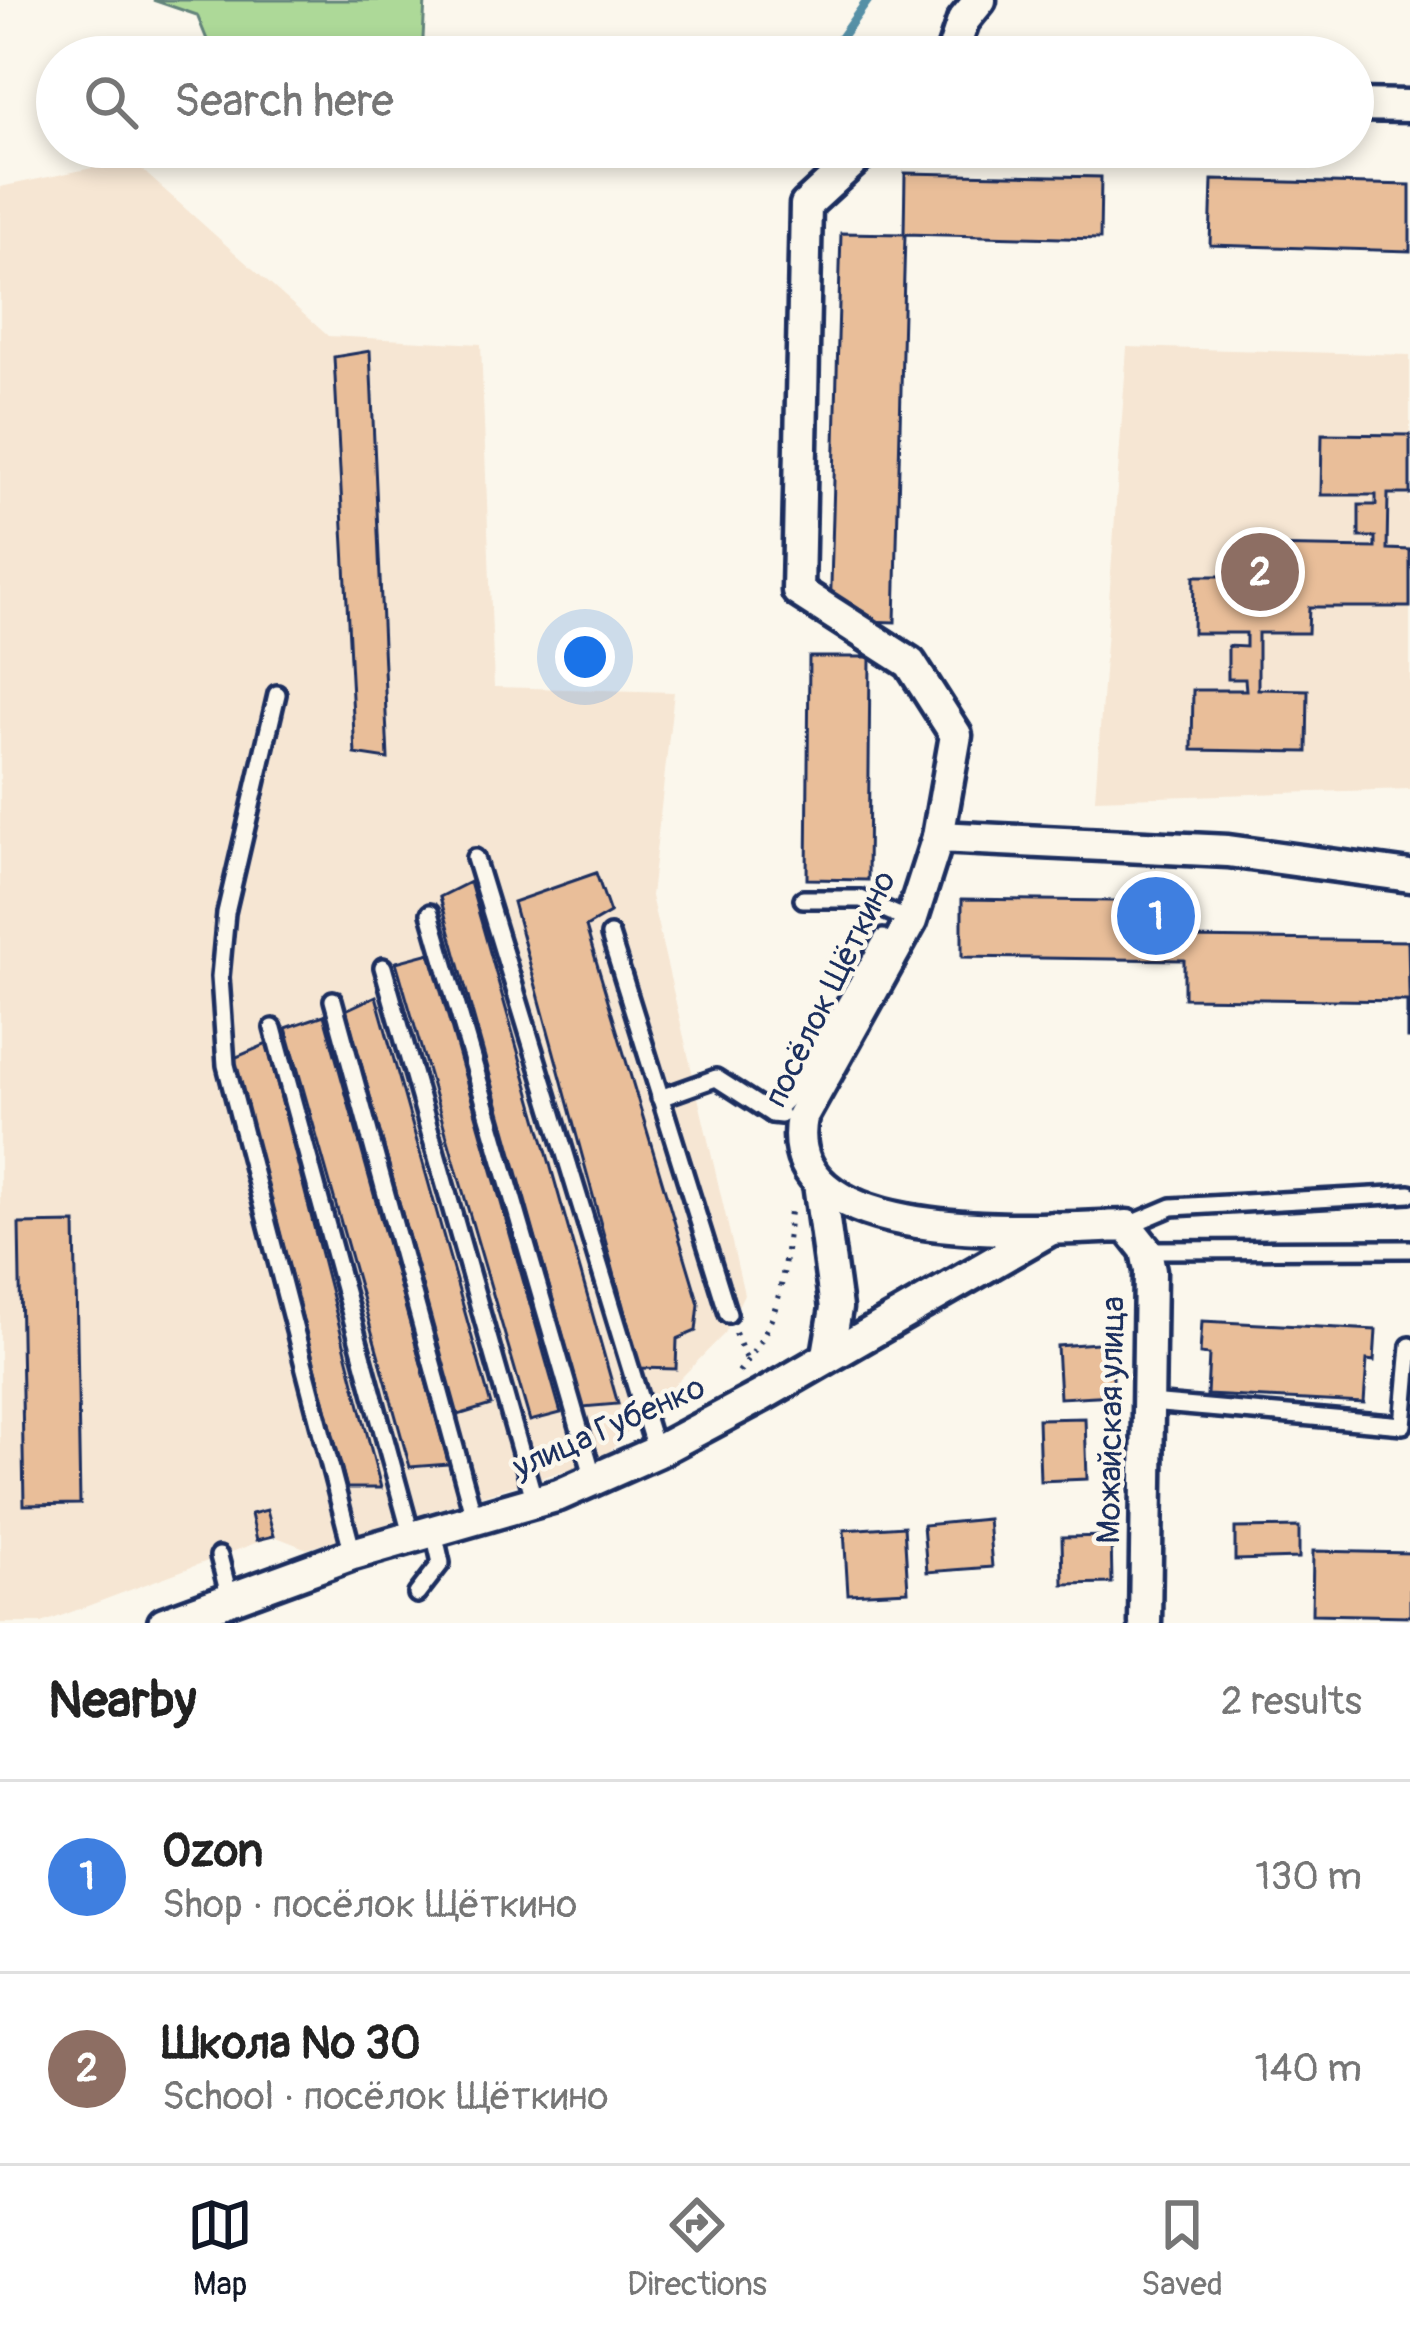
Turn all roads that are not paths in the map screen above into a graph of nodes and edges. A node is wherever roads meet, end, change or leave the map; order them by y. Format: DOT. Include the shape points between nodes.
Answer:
graph roads {
  1 [pos="980,0"];
  2 [pos="959,36"];
  3 [pos="1374,105"];
  4 [pos="1410,106"];
  5 [pos="846,168"];
  6 [pos="277,694"];
  7 [pos="938,837"];
  8 [pos="475,859"];
  9 [pos="1410,876"];
  10 [pos="803,899"];
  11 [pos="430,913"];
  12 [pos="911,921"];
  13 [pos="610,935"];
  14 [pos="883,938"];
  15 [pos="382,967"];
  16 [pos="333,1000"];
  17 [pos="274,1028"];
  18 [pos="660,1099"];
  19 [pos="787,1116"];
  20 [pos="819,1184"];
  21 [pos="1410,1194"];
  22 [pos="1053,1228"];
  23 [pos="1137,1238"];
  24 [pos="1410,1249"];
  25 [pos="728,1314"];
  26 [pos="1410,1346"];
  27 [pos="828,1355"];
  28 [pos="1150,1403"];
  29 [pos="656,1452"];
  30 [pos="593,1479"];
  31 [pos="535,1502"];
  32 [pos="475,1521"];
  33 [pos="423,1535"];
  34 [pos="353,1554"];
  35 [pos="219,1556"];
  36 [pos="417,1594"];
  37 [pos="230,1599"];
  38 [pos="164,1623"];
  39 [pos="1145,1623"];
  1 -- 2 [label="street"];
  3 -- 4 [label="street"];
  5 -- 7 [label="street, посёлок Щёткино" via="806,205 798,591 910,663 956,734"];
  6 -- 34 [label="lane" via="226,914 226,1065"];
  7 -- 9 [label="street" via="1228,851"];
  7 -- 12 [label="street, посёлок Щёткино"];
  8 -- 29 [label="lane"];
  10 -- 12 [label="lane" via="861,898"];
  11 -- 30 [label="lane"];
  12 -- 19 [label="street, посёлок Щёткино"];
  13 -- 18 [label="lane"];
  14 -- 19 [label="lane"];
  15 -- 31 [label="lane"];
  16 -- 32 [label="lane"];
  17 -- 33 [label="lane"];
  18 -- 19 [label="lane" via="716,1078"];
  18 -- 25 [label="lane"];
  19 -- 20 [label="street, посёлок Щёткино"];
  20 -- 22 [label="street" via="881,1217"];
  20 -- 27 [label="street, посёлок Щёткино" via="836,1308"];
  21 -- 23 [label="lane" via="1172,1207"];
  22 -- 23 [label="street"];
  22 -- 27 [label="street, улица Губенко"];
  23 -- 24 [label="lane"];
  23 -- 28 [label="street, Можайская улица" via="1150,1271"];
  26 -- 28 [label="lane" via="1403,1424"];
  27 -- 29 [label="street, улица Губенко"];
  28 -- 39 [label="street, Можайская улица"];
  29 -- 30 [label="street, улица Губенко"];
  30 -- 31 [label="street, улица Губенко"];
  31 -- 32 [label="street, улица Губенко"];
  32 -- 33 [label="street, улица Губенко"];
  33 -- 34 [label="street, улица Губенко"];
  33 -- 36 [label="lane" via="441,1563"];
  34 -- 37 [label="street, улица Губенко"];
  35 -- 37 [label="lane"];
  37 -- 38 [label="street, улица Губенко"];
}
